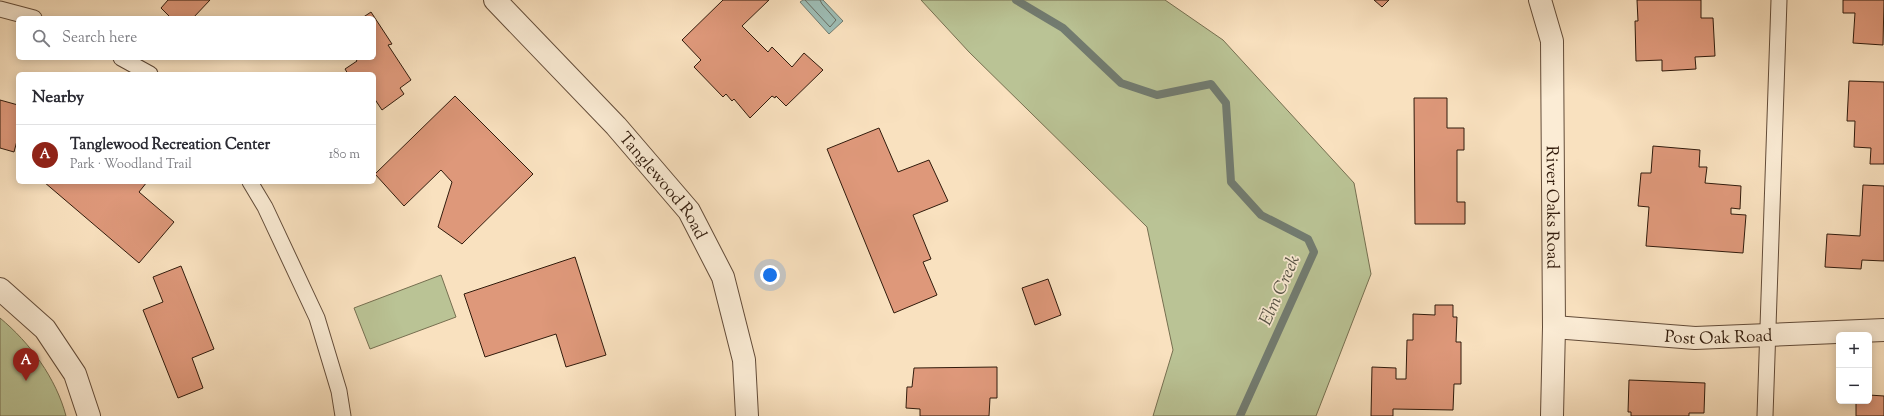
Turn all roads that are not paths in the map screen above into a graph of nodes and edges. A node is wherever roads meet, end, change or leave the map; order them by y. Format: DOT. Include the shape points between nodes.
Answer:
graph roads {
  1 [pos="495,0"];
  2 [pos="1540,0"];
  3 [pos="1551,0"];
  4 [pos="1779,0"];
  5 [pos="0,8"];
  6 [pos="27,16"];
  7 [pos="1552,41"];
  8 [pos="125,60"];
  9 [pos="146,72"];
  10 [pos="251,184"];
  11 [pos="0,289"];
  12 [pos="1554,327"];
  13 [pos="1884,330"];
  14 [pos="1769,335"];
  15 [pos="89,416"];
  16 [pos="343,416"];
  17 [pos="747,416"];
  18 [pos="1552,416"];
  19 [pos="1765,416"];
  1 -- 17 [label="street, Tanglewood Road" via="616,126 689,211 723,277 744,360"];
  2 -- 7 [label="street, River Oaks Road"];
  3 -- 7 [label="street"];
  4 -- 14 [label="lane"];
  5 -- 6 [label="lane"];
  7 -- 12 [label="street, River Oaks Road"];
  8 -- 9 [label="lane"];
  10 -- 16 [label="lane" via="266,207 317,318 339,391"];
  11 -- 15 [label="street" via="45,329 75,374"];
  12 -- 14 [label="street, Post Oak Road" via="1695,338"];
  12 -- 18 [label="street, River Oaks Road"];
  13 -- 14 [label="street, Post Oak Road"];
  14 -- 19 [label="lane"];
}
